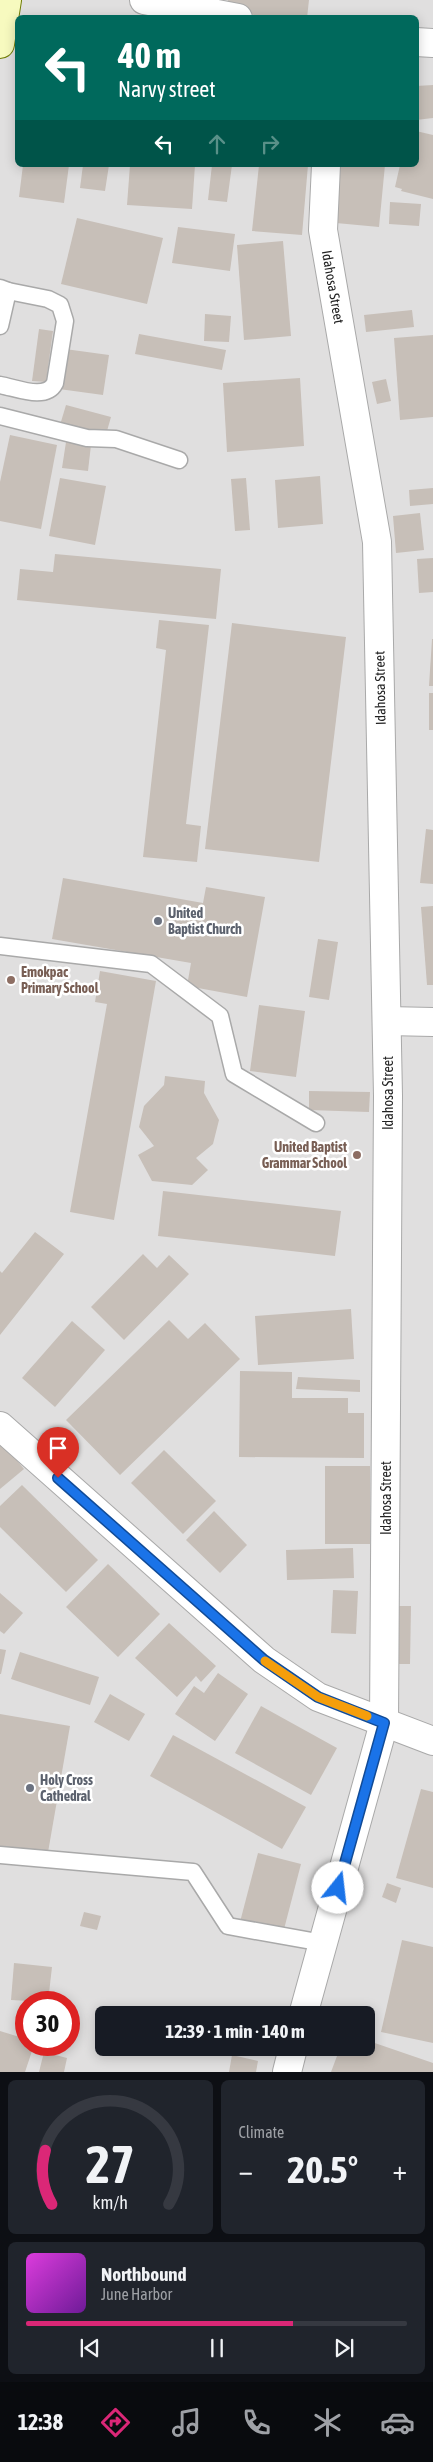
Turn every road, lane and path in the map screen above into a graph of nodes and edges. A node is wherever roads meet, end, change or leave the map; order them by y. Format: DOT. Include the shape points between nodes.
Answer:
graph roads {
  1 [pos="7,0"];
  2 [pos="144,0"];
  3 [pos="222,15"];
  4 [pos="419,42"];
  5 [pos="433,43"];
  6 [pos="0,44"];
  7 [pos="326,167"];
  8 [pos="4,290"];
  9 [pos="0,326"];
  10 [pos="0,385"];
  11 [pos="0,416"];
  12 [pos="179,460"];
  13 [pos="0,946"];
  14 [pos="387,1021"];
  15 [pos="433,1022"];
  16 [pos="316,1123"];
  17 [pos="0,1426"];
  18 [pos="384,1723"];
  19 [pos="433,1741"];
  20 [pos="0,1855"];
  21 [pos="323,1943"];
  22 [pos="305,2006"];
  23 [pos="291,2056"];
  24 [pos="286,2072"];
  1 -- 6 [label="street"];
  2 -- 3 [label="street"];
  4 -- 5 [label="street"];
  7 -- 14 [label="street, Idahosa Street" via="323,230 377,542"];
  8 -- 9 [label="lane"];
  8 -- 10 [label="lane" via="60,304 65,321 55,383 51,390 44,393"];
  11 -- 12 [label="lane" via="87,438 116,440"];
  13 -- 16 [label="lane" via="151,964 220,1016 234,1074"];
  14 -- 15 [label="street"];
  14 -- 18 [label="street, Idahosa Street"];
  17 -- 18 [label="street" via="264,1660 318,1697"];
  18 -- 19 [label="street"];
  18 -- 21 [label="street, Idahosa Street"];
  20 -- 21 [label="lane" via="193,1872 228,1926"];
  21 -- 22 [label="street, Idahosa Street"];
  23 -- 24 [label="street"];
}
